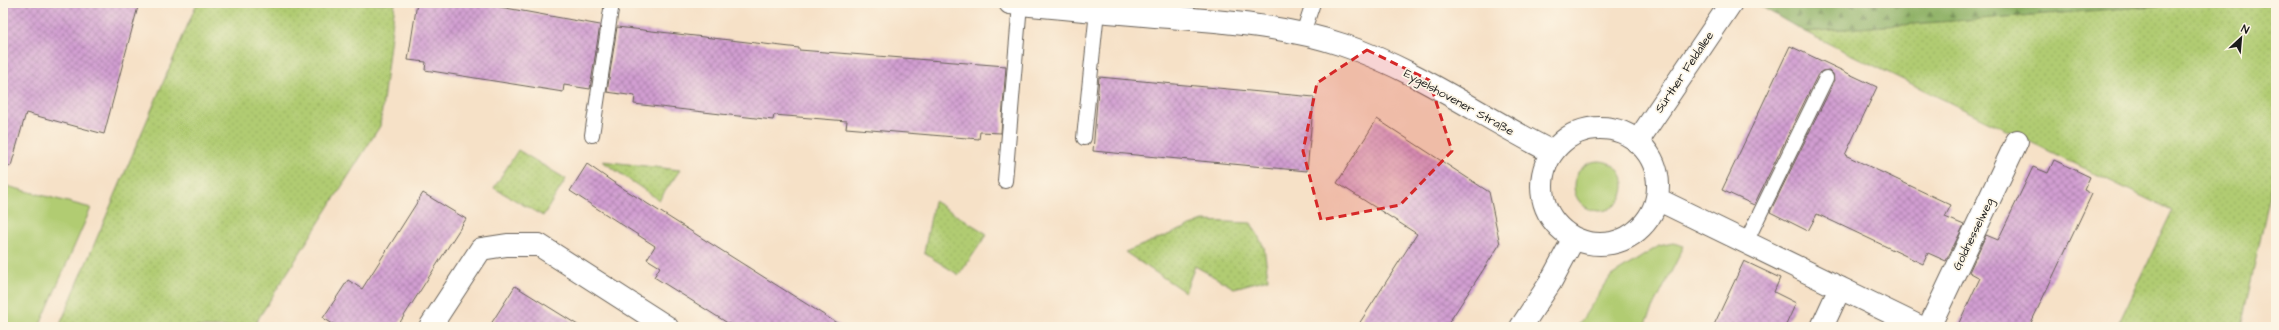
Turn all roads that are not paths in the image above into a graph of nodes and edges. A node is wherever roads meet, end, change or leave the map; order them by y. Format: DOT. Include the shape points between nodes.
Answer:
graph roads {
  1 [pos="612,3"];
  2 [pos="1015,3"];
  3 [pos="1313,3"];
  4 [pos="1731,3"];
  5 [pos="1059,5"];
  6 [pos="1097,11"];
  7 [pos="1303,33"];
  8 [pos="1826,78"];
  9 [pos="592,135"];
  10 [pos="1084,138"];
  11 [pos="2018,141"];
  12 [pos="1637,142"];
  13 [pos="1552,152"];
  14 [pos="1005,181"];
  15 [pos="1657,198"];
  16 [pos="1574,238"];
  17 [pos="1746,242"];
  18 [pos="1840,288"];
  19 [pos="430,327"];
  20 [pos="667,327"];
  21 [pos="1521,327"];
  22 [pos="1822,327"];
  23 [pos="1920,327"];
  24 [pos="1929,327"];
  1 -- 9 [label="lane"];
  2 -- 5 [label="street, Eygelshovener Straße"];
  2 -- 14 [label="lane"];
  3 -- 7 [label="lane"];
  4 -- 12 [label="street, Sürther Feldallee"];
  5 -- 6 [label="street, Eygelshovener Straße"];
  6 -- 7 [label="street, Eygelshovener Straße" via="1230,22"];
  6 -- 10 [label="lane"];
  7 -- 13 [label="street, Eygelshovener Straße" via="1384,60"];
  8 -- 17 [label="lane"];
  11 -- 24 [label="street, Goldnesselweg"];
  12 -- 13 [label="street" via="1602,128 1583,130 1566,138"];
  12 -- 15 [label="street" via="1656,168"];
  13 -- 16 [label="street" via="1541,184 1543,200 1560,229"];
  15 -- 16 [label="street" via="1650,217 1639,230 1624,239 1608,244 1590,244"];
  15 -- 17 [label="street"];
  16 -- 21 [label="street" via="1550,283"];
  17 -- 18 [label="street"];
  18 -- 22 [label="street"];
  18 -- 23 [label="street"];
  19 -- 20 [label="street" via="481,249 506,245 539,245"];
}
